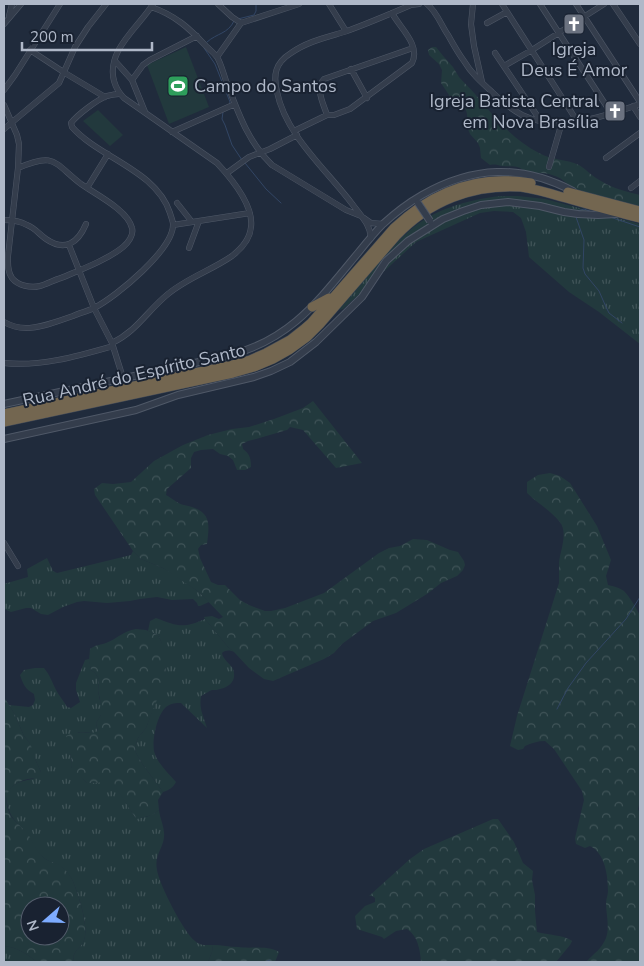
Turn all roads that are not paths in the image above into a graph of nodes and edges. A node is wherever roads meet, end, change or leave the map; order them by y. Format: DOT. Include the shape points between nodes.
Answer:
graph roads {
  1 [pos="12,4"];
  2 [pos="20,4"];
  3 [pos="60,4"];
  4 [pos="106,4"];
  5 [pos="218,4"];
  6 [pos="299,4"];
  7 [pos="329,4"];
  8 [pos="419,4"];
  9 [pos="427,4"];
  10 [pos="473,4"];
  11 [pos="502,4"];
  12 [pos="540,4"];
  13 [pos="576,4"];
  14 [pos="604,4"];
  15 [pos="613,4"];
  16 [pos="152,5"];
  17 [pos="507,12"];
  18 [pos="392,14"];
  19 [pos="9,16"];
  20 [pos="584,16"];
  21 [pos="241,23"];
  22 [pos="488,23"];
  23 [pos="4,24"];
  24 [pos="346,31"];
  25 [pos="558,33"];
  26 [pos="197,36"];
  27 [pos="640,44"];
  28 [pos="413,48"];
  29 [pos="30,50"];
  30 [pos="532,50"];
  31 [pos="495,53"];
  32 [pos="217,57"];
  33 [pos="115,61"];
  34 [pos="504,66"];
  35 [pos="350,69"];
  36 [pos="65,73"];
  37 [pos="132,80"];
  38 [pos="482,84"];
  39 [pos="640,89"];
  40 [pos="4,90"];
  41 [pos="635,93"];
  42 [pos="119,94"];
  43 [pos="105,97"];
  44 [pos="367,98"];
  45 [pos="640,103"];
  46 [pos="235,104"];
  47 [pos="4,105"];
  48 [pos="633,106"];
  49 [pos="145,112"];
  50 [pos="611,113"];
  51 [pos="326,114"];
  52 [pos="640,117"];
  53 [pos="540,120"];
  54 [pos="577,121"];
  55 [pos="562,122"];
  56 [pos="12,123"];
  57 [pos="4,129"];
  58 [pos="172,132"];
  59 [pos="295,133"];
  60 [pos="640,133"];
  61 [pos="259,152"];
  62 [pos="108,154"];
  63 [pos="606,158"];
  64 [pos="550,167"];
  65 [pos="18,168"];
  66 [pos="227,173"];
  67 [pos="640,181"];
  68 [pos="87,188"];
  69 [pos="631,188"];
  70 [pos="583,196"];
  71 [pos="417,201"];
  72 [pos="177,203"];
  73 [pos="640,211"];
  74 [pos="250,213"];
  75 [pos="622,214"];
  76 [pos="360,216"];
  77 [pos="640,218"];
  78 [pos="4,220"];
  79 [pos="13,220"];
  80 [pos="196,222"];
  81 [pos="431,223"];
  82 [pos="86,224"];
  83 [pos="383,224"];
  84 [pos="173,225"];
  85 [pos="371,238"];
  86 [pos="69,245"];
  87 [pos="190,248"];
  88 [pos="80,270"];
  89 [pos="336,294"];
  90 [pos="312,307"];
  91 [pos="94,308"];
  92 [pos="4,322"];
  93 [pos="113,345"];
  94 [pos="4,363"];
  95 [pos="123,378"];
  96 [pos="4,404"];
  97 [pos="4,414"];
  98 [pos="4,422"];
  99 [pos="4,438"];
  100 [pos="4,543"];
  101 [pos="18,566"];
  1 -- 19 [label="street"];
  2 -- 19 [label="street"];
  3 -- 29 [label="street"];
  4 -- 36 [label="street" via="75,47"];
  5 -- 21 [label="street"];
  6 -- 21 [label="street"];
  7 -- 24 [label="street"];
  8 -- 18 [label="street"];
  9 -- 38 [label="street"];
  10 -- 38 [label="street" via="471,24"];
  11 -- 17 [label="street"];
  12 -- 25 [label="street"];
  13 -- 20 [label="street"];
  14 -- 20 [label="street"];
  15 -- 27 [label="street"];
  16 -- 26 [label="street" via="180,21"];
  16 -- 33 [label="street" via="125,40"];
  17 -- 22 [label="street"];
  17 -- 30 [label="street"];
  18 -- 24 [label="street"];
  18 -- 28 [label="street"];
  19 -- 23 [label="street"];
  20 -- 25 [label="street"];
  20 -- 41 [label="street"];
  21 -- 32 [label="street"];
  24 -- 59 [label="street" via="296,49 276,69 274,77 278,98"];
  25 -- 30 [label="street"];
  25 -- 50 [label="street"];
  26 -- 32 [label="street"];
  26 -- 37 [label="street" via="150,60"];
  28 -- 35 [label="street"];
  28 -- 44 [label="street" via="412,63"];
  29 -- 36 [label="street"];
  29 -- 40 [label="street"];
  30 -- 34 [label="street"];
  30 -- 54 [label="street"];
  31 -- 34 [label="street"];
  32 -- 46 [label="street"];
  33 -- 37 [label="street"];
  33 -- 42 [label="street" via="113,78"];
  34 -- 53 [label="street"];
  35 -- 44 [label="street"];
  35 -- 51 [label="street" via="324,79 320,84"];
  36 -- 43 [label="street"];
  36 -- 56 [label="street" via="54,88"];
  37 -- 49 [label="street"];
  38 -- 53 [label="street" via="522,115"];
  39 -- 41 [label="street"];
  41 -- 45 [label="street"];
  42 -- 43 [label="street"];
  42 -- 49 [label="street"];
  43 -- 62 [label="street" via="74,119 71,125"];
  44 -- 51 [label="street" via="343,112"];
  45 -- 48 [label="street"];
  46 -- 58 [label="street"];
  46 -- 61 [label="street"];
  47 -- 56 [label="street"];
  48 -- 50 [label="street"];
  48 -- 52 [label="street"];
  49 -- 58 [label="street"];
  50 -- 54 [label="street"];
  51 -- 59 [label="street"];
  53 -- 55 [label="street"];
  54 -- 55 [label="street"];
  55 -- 64 [label="street"];
  56 -- 57 [label="street"];
  56 -- 65 [label="street" via="19,144"];
  58 -- 66 [label="street"];
  59 -- 61 [label="street"];
  59 -- 76 [label="street"];
  60 -- 63 [label="street"];
  61 -- 66 [label="street"];
  61 -- 76 [label="street" via="272,165"];
  62 -- 68 [label="street"];
  62 -- 84 [label="street" via="150,184 170,211"];
  65 -- 68 [label="street" via="50,160"];
  65 -- 79 [label="street"];
  66 -- 74 [label="street"];
  67 -- 69 [label="street"];
  68 -- 88 [label="street" via="121,212 132,226 132,234 122,248"];
  70 -- 71 [label="street, Rua André do Espírito Santo" via="543,178 497,172 455,179"];
  70 -- 73 [label="highway"];
  70 -- 89 [label="highway" via="519,181 498,180 469,184 450,191 424,204 401,222"];
  71 -- 81 [label="street, bridge"];
  71 -- 83 [label="street, Rua André do Espírito Santo"];
  72 -- 80 [label="street"];
  74 -- 80 [label="street"];
  74 -- 93 [label="street" via="250,232 236,252 172,290"];
  75 -- 77 [label="highway"];
  75 -- 81 [label="street" via="578,214 508,202 481,205"];
  75 -- 98 [label="highway" via="521,188 490,188 456,196 409,223 314,331 273,359 238,371"];
  76 -- 83 [label="street" via="371,223"];
  76 -- 85 [label="street" via="369,228"];
  78 -- 79 [label="street"];
  79 -- 86 [label="street" via="34,228 55,244"];
  79 -- 88 [label="street" via="8,267 16,282 31,287 41,286"];
  80 -- 84 [label="street"];
  80 -- 87 [label="street"];
  81 -- 99 [label="street" via="386,261 362,297 316,342 280,367 254,378 171,396 136,410"];
  82 -- 86 [label="street" via="78,238"];
  83 -- 85 [label="street, Rua André do Espírito Santo"];
  84 -- 91 [label="street" via="168,240 144,271"];
  85 -- 90 [label="street, Rua André do Espírito Santo"];
  86 -- 88 [label="street"];
  88 -- 91 [label="street"];
  89 -- 90 [label="highway"];
  89 -- 97 [label="highway" via="297,334 250,360"];
  90 -- 95 [label="street, Rua André do Espírito Santo" via="283,332 247,350"];
  91 -- 92 [label="street" via="33,328 23,329"];
  91 -- 93 [label="street"];
  93 -- 94 [label="street" via="55,360"];
  93 -- 95 [label="street"];
  95 -- 96 [label="street, Rua André do Espírito Santo"];
  100 -- 101 [label="street"];
}
